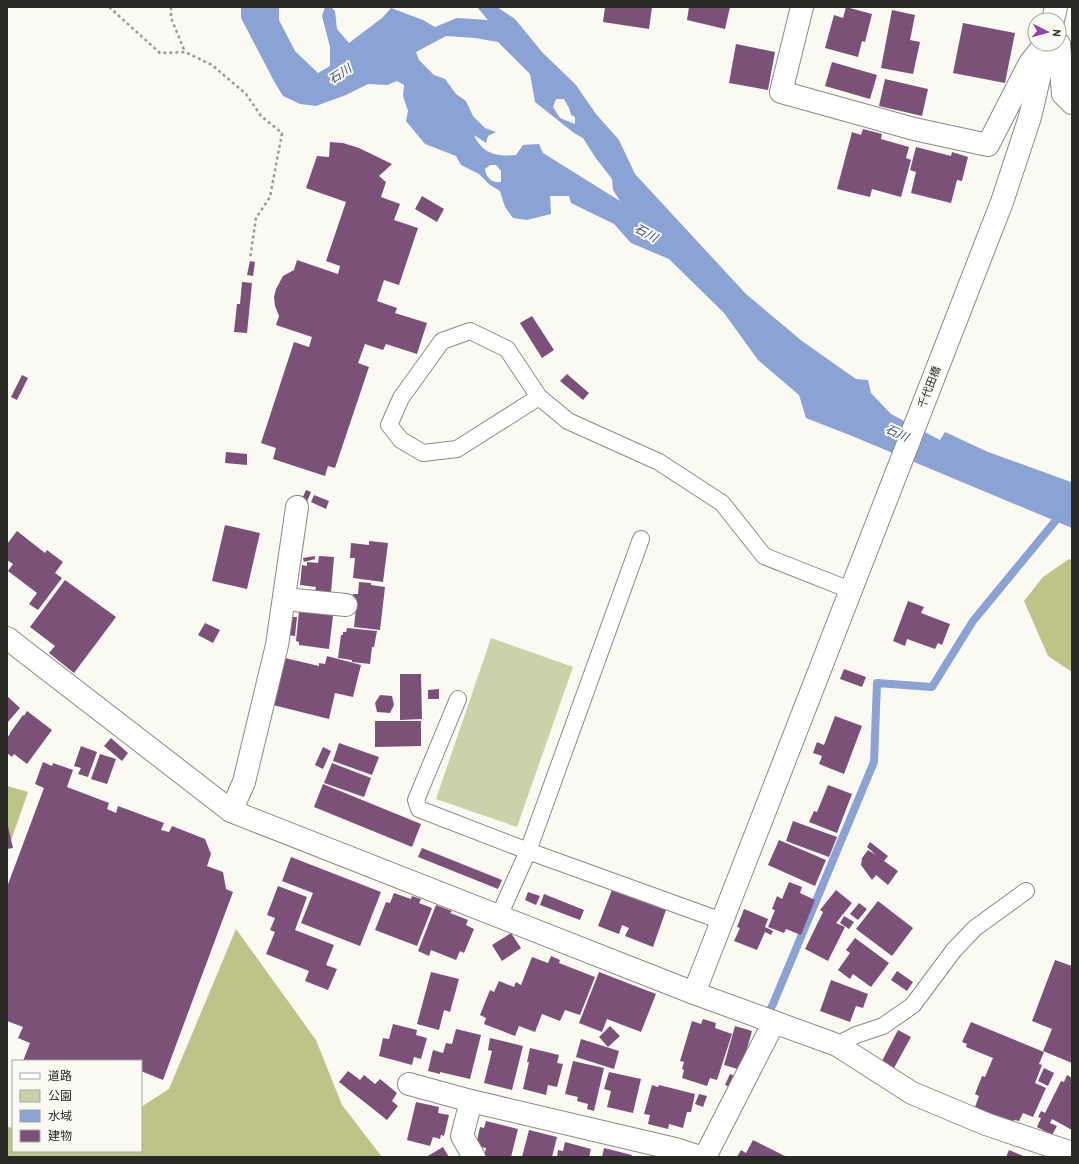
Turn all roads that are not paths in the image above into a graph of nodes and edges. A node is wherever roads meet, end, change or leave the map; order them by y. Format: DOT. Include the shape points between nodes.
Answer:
graph roads {
  1 [pos="802,7"];
  2 [pos="1039,52"];
  3 [pos="1044,52"];
  4 [pos="1060,52"];
  5 [pos="1072,103"];
  6 [pos="539,397"];
  7 [pos="297,507"];
  8 [pos="641,539"];
  9 [pos="854,581"];
  10 [pos="284,599"];
  11 [pos="346,605"];
  12 [pos="7,638"];
  13 [pos="458,699"];
  14 [pos="232,811"];
  15 [pos="528,851"];
  16 [pos="1026,891"];
  17 [pos="499,916"];
  18 [pos="722,921"];
  19 [pos="694,993"];
  20 [pos="774,1022"];
  21 [pos="837,1045"];
  22 [pos="409,1084"];
  23 [pos="471,1101"];
  24 [pos="1072,1153"];
  25 [pos="474,1157"];
  26 [pos="700,1157"];
  27 [pos="705,1157"];
  1 -- 2 [label="street" via="781,92 914,129 988,145 1030,63"];
  3 -- 9 [label="street, 千代田橋" via="1030,117 1002,202"];
  4 -- 5 [label="street" via="1064,94"];
  6 -- 6 [label="lane" via="507,348 470,331 442,341 401,398 389,425 401,440 423,453 457,449"];
  6 -- 9 [label="lane" via="568,421 660,462 722,503 764,556"];
  7 -- 10 [label="street"];
  8 -- 15 [label="lane"];
  9 -- 18 [label="street, 千代田橋"];
  10 -- 11 [label="street"];
  10 -- 14 [label="street" via="277,645 244,782"];
  12 -- 14 [label="street"];
  13 -- 15 [label="lane" via="416,800 419,809"];
  14 -- 17 [label="street"];
  15 -- 17 [label="lane"];
  15 -- 18 [label="lane"];
  16 -- 21 [label="lane" via="975,928 954,950 913,1005 883,1026"];
  17 -- 19 [label="street"];
  18 -- 19 [label="street, 千代田橋"];
  19 -- 20 [label="street"];
  20 -- 21 [label="street"];
  20 -- 27 [label="street"];
  21 -- 24 [label="street" via="912,1093 986,1124"];
  22 -- 23 [label="street"];
  23 -- 25 [label="street" via="462,1136"];
  23 -- 26 [label="street"];
}
